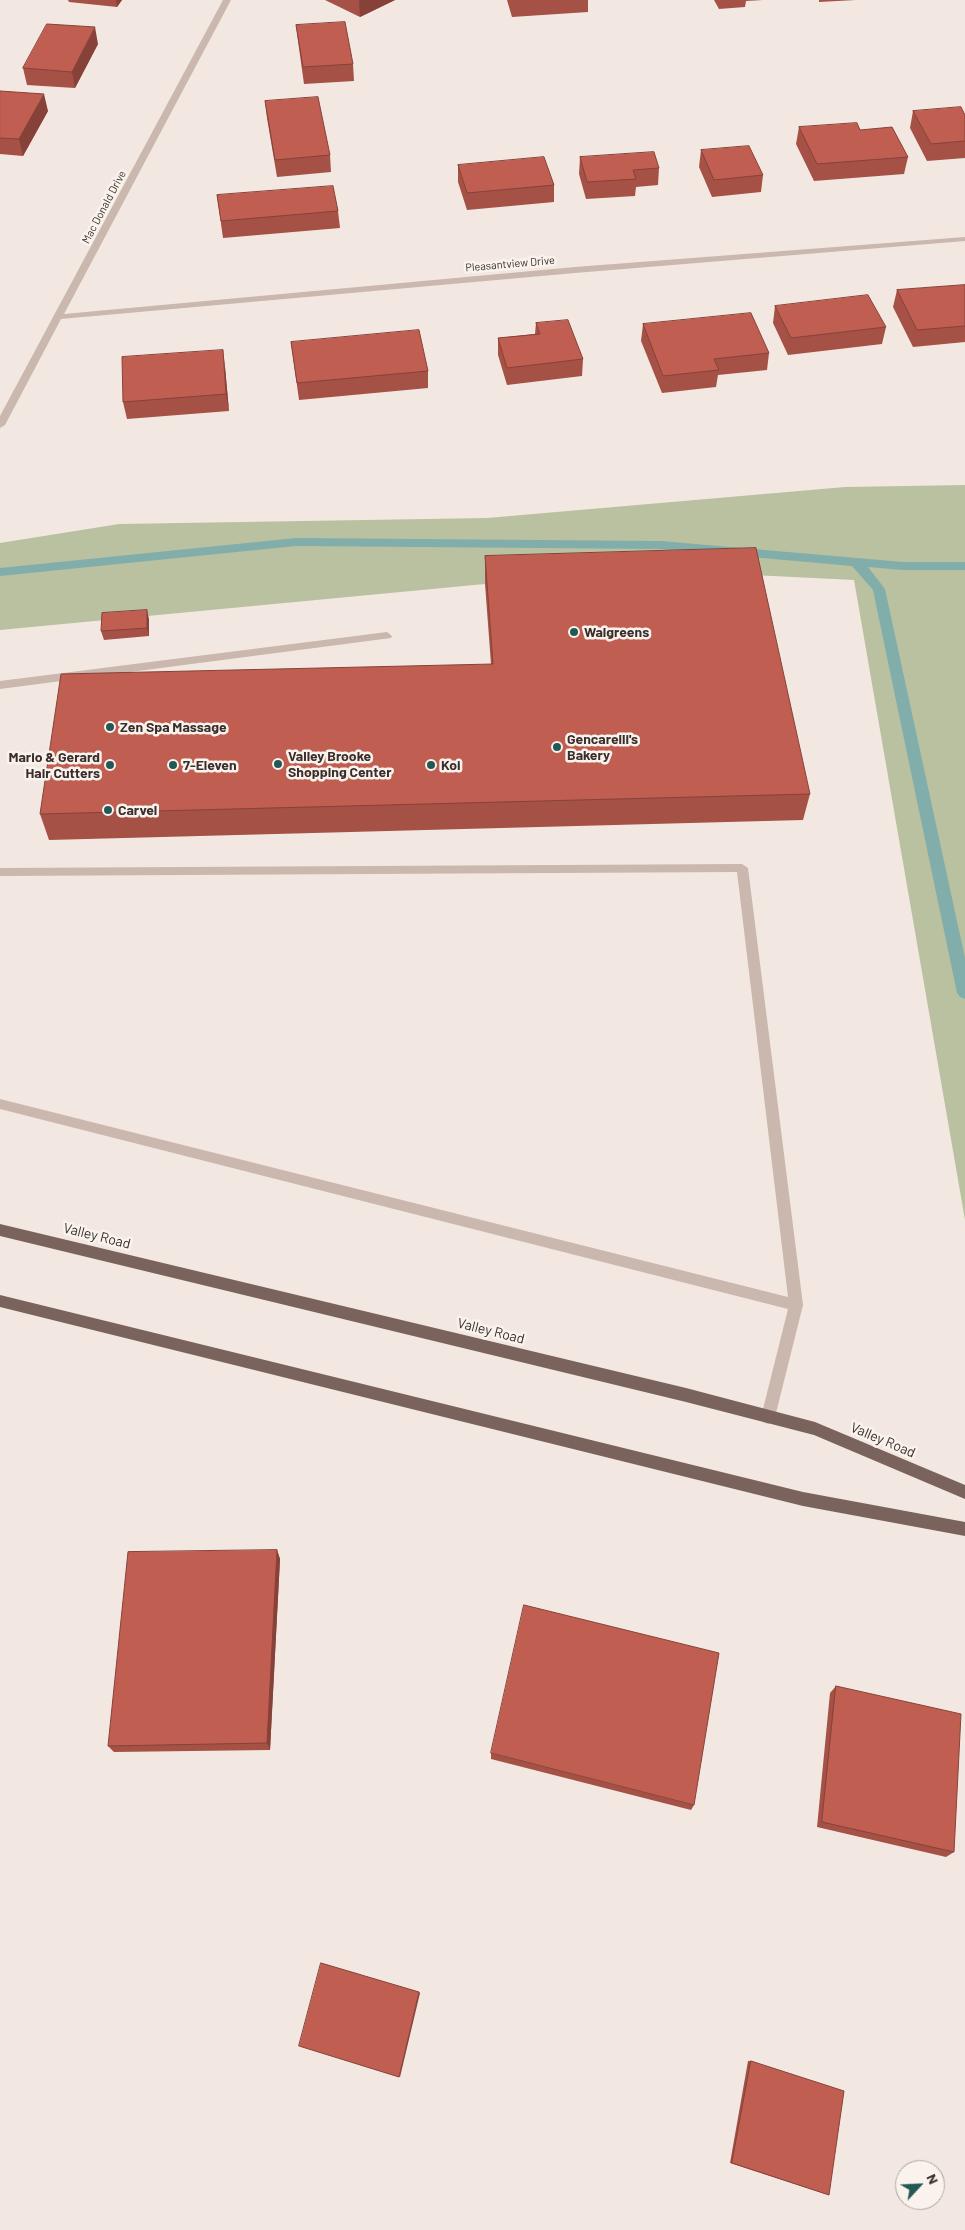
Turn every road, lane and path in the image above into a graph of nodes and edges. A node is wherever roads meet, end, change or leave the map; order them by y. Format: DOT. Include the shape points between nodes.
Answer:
graph roads {
  1 [pos="227,0"];
  2 [pos="965,239"];
  3 [pos="58,317"];
  4 [pos="0,425"];
  5 [pos="386,636"];
  6 [pos="0,685"];
  7 [pos="0,872"];
  8 [pos="0,1104"];
  9 [pos="0,1230"];
  10 [pos="0,1301"];
  11 [pos="796,1305"];
  12 [pos="768,1417"];
  13 [pos="965,1492"];
  14 [pos="965,1529"];
  1 -- 3 [label="street, Mac Donald Drive"];
  2 -- 3 [label="street, Pleasantview Drive" via="574,270"];
  3 -- 4 [label="street, Mac Donald Drive"];
  5 -- 6 [label="street"];
  7 -- 11 [label="street" via="742,868"];
  8 -- 11 [label="street"];
  9 -- 12 [label="main road, Valley Road"];
  10 -- 14 [label="main road" via="680,1470 803,1499"];
  11 -- 12 [label="street"];
  12 -- 13 [label="main road, Valley Road" via="815,1429"];
}
